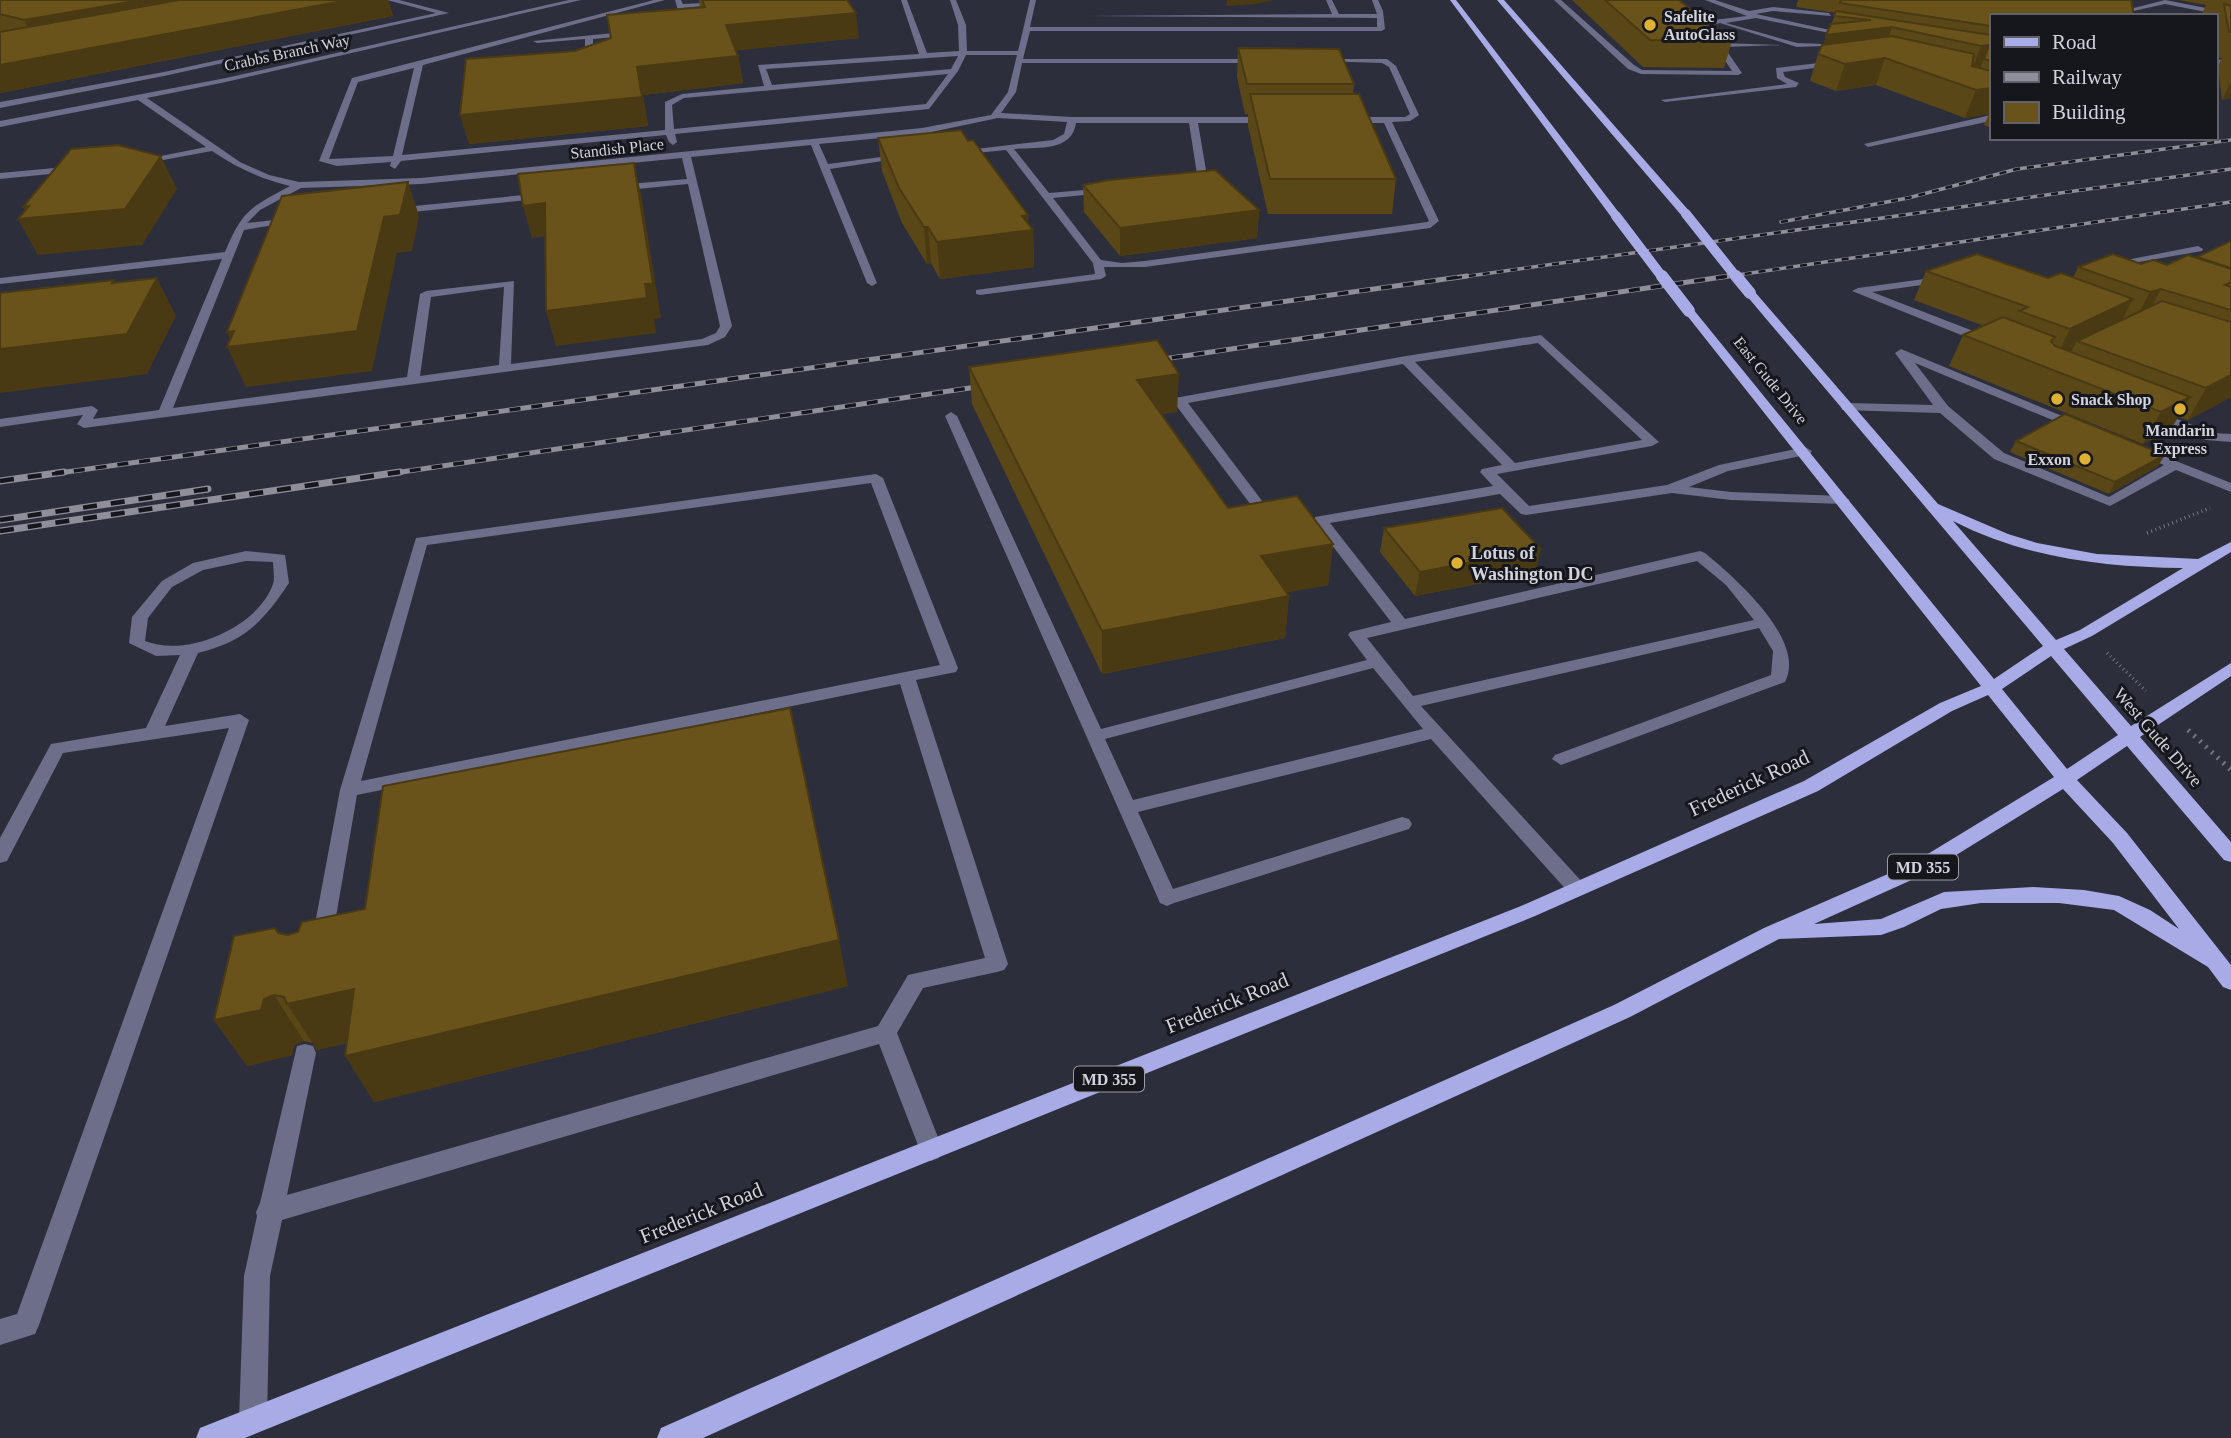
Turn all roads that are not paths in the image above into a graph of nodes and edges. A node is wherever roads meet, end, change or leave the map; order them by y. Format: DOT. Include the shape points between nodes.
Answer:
graph roads {
  1 [pos="390,0"];
  2 [pos="551,0"];
  3 [pos="578,0"];
  4 [pos="662,0"];
  5 [pos="761,0"];
  6 [pos="904,0"];
  7 [pos="953,0"];
  8 [pos="1034,0"];
  9 [pos="1329,0"];
  10 [pos="1375,0"];
  11 [pos="1453,0"];
  12 [pos="1500,0"];
  13 [pos="1557,0"];
  14 [pos="1708,0"];
  15 [pos="1777,0"];
  16 [pos="2170,1"];
  17 [pos="564,3"];
  18 [pos="679,3"];
  19 [pos="2119,7"];
  20 [pos="2218,8"];
  21 [pos="1773,9"];
  22 [pos="2129,10"];
  23 [pos="2206,10"];
  24 [pos="446,13"];
  25 [pos="1744,14"];
  26 [pos="2146,14"];
  27 [pos="2190,14"];
  28 [pos="1829,15"];
  29 [pos="1336,16"];
  30 [pos="1380,16"];
  31 [pos="1695,17"];
  32 [pos="1754,17"];
  33 [pos="1716,22"];
  34 [pos="482,23"];
  35 [pos="1705,23"];
  36 [pos="1026,29"];
  37 [pos="1088,29"];
  38 [pos="676,30"];
  39 [pos="639,33"];
  40 [pos="589,37"];
  41 [pos="1863,37"];
  42 [pos="1856,45"];
  43 [pos="489,46"];
  44 [pos="1719,46"];
  45 [pos="1797,46"];
  46 [pos="963,53"];
  47 [pos="923,54"];
  48 [pos="563,57"];
  49 [pos="1020,57"];
  50 [pos="1269,61"];
  51 [pos="1310,61"];
  52 [pos="1844,62"];
  53 [pos="419,67"];
  54 [pos="444,68"];
  55 [pos="954,71"];
  56 [pos="164,74"];
  57 [pos="187,88"];
  58 [pos="769,88"];
  59 [pos="140,97"];
  60 [pos="1665,100"];
  61 [pos="0,105"];
  62 [pos="996,115"];
  63 [pos="1990,118"];
  64 [pos="1072,120"];
  65 [pos="1193,120"];
  66 [pos="1290,120"];
  67 [pos="1332,120"];
  68 [pos="1387,120"];
  69 [pos="0,124"];
  70 [pos="670,132"];
  71 [pos="814,142"];
  72 [pos="1868,144"];
  73 [pos="1008,147"];
  74 [pos="214,148"];
  75 [pos="948,153"];
  76 [pos="681,155"];
  77 [pos="396,157"];
  78 [pos="911,157"];
  79 [pos="123,164"];
  80 [pos="824,167"];
  81 [pos="82,168"];
  82 [pos="0,176"];
  83 [pos="692,181"];
  84 [pos="1171,182"];
  85 [pos="393,183"];
  86 [pos="299,185"];
  87 [pos="1121,188"];
  88 [pos="610,189"];
  89 [pos="555,195"];
  90 [pos="1046,196"];
  91 [pos="378,213"];
  92 [pos="309,220"];
  93 [pos="241,227"];
  94 [pos="2198,249"];
  95 [pos="229,255"];
  96 [pos="1098,263"];
  97 [pos="2146,270"];
  98 [pos="1964,277"];
  99 [pos="0,281"];
  100 [pos="872,283"];
  101 [pos="980,292"];
  102 [pos="2006,348"];
  103 [pos="1406,360"];
  104 [pos="505,369"];
  105 [pos="413,381"];
  106 [pos="1847,407"];
  107 [pos="2134,407"];
  108 [pos="1943,409"];
  109 [pos="164,414"];
  110 [pos="951,416"];
  111 [pos="0,423"];
  112 [pos="2088,429"];
  113 [pos="2231,438"];
  114 [pos="2125,444"];
  115 [pos="1805,451"];
  116 [pos="2175,465"];
  117 [pos="1513,468"];
  118 [pos="2231,488"];
  119 [pos="1503,489"];
  120 [pos="1670,489"];
  121 [pos="1843,500"];
  122 [pos="1927,500"];
  123 [pos="1284,523"];
  124 [pos="2231,546"];
  125 [pos="2199,565"];
  126 [pos="1764,622"];
  127 [pos="1401,625"];
  128 [pos="2052,648"];
  129 [pos="191,650"];
  130 [pos="1378,663"];
  131 [pos="2231,668"];
  132 [pos="906,677"];
  133 [pos="1993,687"];
  134 [pos="1409,703"];
  135 [pos="1435,732"];
  136 [pos="153,733"];
  137 [pos="2129,734"];
  138 [pos="1095,736"];
  139 [pos="1561,759"];
  140 [pos="2065,779"];
  141 [pos="349,790"];
  142 [pos="1128,808"];
  143 [pos="1402,824"];
  144 [pos="2231,855"];
  145 [pos="0,856"];
  146 [pos="1577,889"];
  147 [pos="1771,934"];
  148 [pos="318,958"];
  149 [pos="2217,962"];
  150 [pos="2231,981"];
  151 [pos="886,1033"];
  152 [pos="305,1053"];
  153 [pos="931,1150"];
  154 [pos="268,1212"];
  155 [pos="0,1332"];
  156 [pos="253,1420"];
  157 [pos="209,1438"];
  158 [pos="671,1438"];
  1 -- 24 [label="street"];
  2 -- 17 [label="street"];
  3 -- 17 [label="street, Crabbs Branch Way"];
  4 -- 43 [label="street"];
  5 -- 18 [label="street"];
  6 -- 47 [label="street"];
  7 -- 46 [label="street" via="962,25"];
  8 -- 36 [label="street"];
  9 -- 29 [label="street"];
  10 -- 30 [label="street"];
  11 -- 115 [label="main road, East Gude Drive, bridge" via="1689,311"];
  12 -- 106 [label="main road, bridge"];
  13 -- 44 [label="street" via="1641,72 1738,73"];
  14 -- 25 [label="street"];
  15 -- 21 [label="street"];
  16 -- 22 [label="street"];
  16 -- 23 [label="street"];
  17 -- 34 [label="street, Crabbs Branch Way"];
  18 -- 38 [label="street" via="686,24"];
  19 -- 22 [label="street"];
  20 -- 23 [label="street"];
  21 -- 25 [label="street"];
  21 -- 28 [label="street"];
  22 -- 26 [label="street"];
  23 -- 27 [label="street"];
  24 -- 34 [label="street"];
  24 -- 56 [label="street"];
  25 -- 32 [label="street"];
  29 -- 30 [label="street"];
  29 -- 37 [label="street" via="1089,12"];
  30 -- 37 [label="street" via="1381,29"];
  31 -- 35 [label="street"];
  32 -- 33 [label="street"];
  32 -- 41 [label="street"];
  33 -- 35 [label="street"];
  33 -- 45 [label="street"];
  34 -- 57 [label="street, Crabbs Branch Way"];
  35 -- 44 [label="street" via="1698,28"];
  36 -- 37 [label="street"];
  36 -- 49 [label="street"];
  39 -- 40 [label="street"];
  40 -- 43 [label="street"];
  40 -- 48 [label="street" via="589,55"];
  42 -- 45 [label="street"];
  43 -- 53 [label="street"];
  44 -- 45 [label="street"];
  46 -- 47 [label="street"];
  46 -- 49 [label="street"];
  46 -- 55 [label="street"];
  47 -- 58 [label="street" via="761,67"];
  49 -- 50 [label="street"];
  49 -- 62 [label="street" via="1012,92"];
  51 -- 68 [label="street" via="1384,61 1392,66 1415,115"];
  52 -- 60 [label="street" via="1779,70 1781,78 1797,85"];
  53 -- 54 [label="street"];
  53 -- 77 [label="street"];
  53 -- 77 [label="street" via="355,80 324,161"];
  55 -- 58 [label="street"];
  55 -- 70 [label="street" via="929,106"];
  56 -- 57 [label="street"];
  56 -- 61 [label="street"];
  57 -- 59 [label="street, Crabbs Branch Way"];
  58 -- 70 [label="street" via="671,100"];
  59 -- 69 [label="street, Crabbs Branch Way"];
  59 -- 74 [label="street, Standish Place"];
  62 -- 64 [label="street, Standish Place"];
  62 -- 71 [label="street, Standish Place" via="922,131"];
  63 -- 72 [label="street"];
  64 -- 65 [label="street, Standish Place"];
  64 -- 73 [label="street" via="1066,139"];
  65 -- 66 [label="street, Standish Place"];
  65 -- 84 [label="street" via="1202,176"];
  67 -- 68 [label="street"];
  68 -- 96 [label="street" via="1434,221 1430,225 1145,264"];
  70 -- 76 [label="street"];
  70 -- 77 [label="street"];
  71 -- 76 [label="street, Standish Place"];
  71 -- 80 [label="street"];
  73 -- 75 [label="street"];
  73 -- 90 [label="street"];
  74 -- 79 [label="street"];
  74 -- 86 [label="street, Standish Place" via="266,177"];
  76 -- 83 [label="street"];
  76 -- 85 [label="street, Standish Place"];
  77 -- 85 [label="street"];
  78 -- 80 [label="street"];
  80 -- 100 [label="street"];
  81 -- 82 [label="street"];
  83 -- 88 [label="street"];
  83 -- 104 [label="street" via="726,326 721,335 704,342"];
  85 -- 86 [label="street, Standish Place"];
  86 -- 93 [label="street" via="257,208"];
  87 -- 90 [label="street"];
  89 -- 91 [label="street"];
  90 -- 96 [label="street"];
  92 -- 93 [label="street"];
  93 -- 95 [label="street"];
  94 -- 97 [label="street" via="2121,262"];
  95 -- 99 [label="street"];
  95 -- 109 [label="street"];
  96 -- 101 [label="street" via="1101,276"];
  98 -- 102 [label="street" via="1858,291"];
  103 -- 117 [label="street"];
  103 -- 117 [label="street" via="1541,339 1652,442"];
  103 -- 123 [label="street" via="1180,401 1272,524"];
  104 -- 105 [label="street"];
  104 -- 105 [label="street" via="510,283 426,294"];
  105 -- 109 [label="street"];
  106 -- 108 [label="street"];
  106 -- 122 [label="main road"];
  107 -- 113 [label="street" via="2211,436"];
  108 -- 112 [label="street" via="1901,353"];
  108 -- 116 [label="street" via="1999,456 2110,502"];
  109 -- 111 [label="street" via="85,424 92,410"];
  110 -- 138 [label="street"];
  114 -- 116 [label="street"];
  115 -- 120 [label="street" via="1724,468"];
  115 -- 121 [label="main road, East Gude Drive"];
  116 -- 118 [label="street"];
  117 -- 119 [label="street" via="1487,472"];
  119 -- 120 [label="street" via="1526,511"];
  119 -- 127 [label="street" via="1314,521"];
  120 -- 121 [label="street"];
  121 -- 133 [label="main road, East Gude Drive"];
  122 -- 125 [label="main road" via="1991,534 2047,553 2096,561"];
  122 -- 128 [label="main road"];
  124 -- 125 [label="main road, Frederick Road / MD 355"];
  125 -- 128 [label="main road, Frederick Road / MD 355" via="2086,633"];
  126 -- 127 [label="street" via="1731,582 1700,556"];
  126 -- 134 [label="street"];
  126 -- 139 [label="street" via="1781,651 1779,678"];
  127 -- 130 [label="street" via="1356,635"];
  128 -- 133 [label="main road, Frederick Road / MD 355"];
  128 -- 137 [label="main road, West Gude Drive"];
  129 -- 129 [label="street" via="220,642 259,615 281,583 280,558 246,556 198,566 167,584 141,617 137,643 156,651"];
  129 -- 136 [label="street"];
  130 -- 134 [label="street"];
  130 -- 138 [label="street"];
  131 -- 137 [label="main road, MD 355"];
  132 -- 141 [label="street"];
  132 -- 141 [label="street" via="950,668 876,478 421,541"];
  132 -- 151 [label="street" via="997,964 916,981"];
  133 -- 140 [label="main road, East Gude Drive"];
  133 -- 146 [label="main road, Frederick Road / MD 355" via="1946,707 1811,786"];
  134 -- 135 [label="street"];
  135 -- 142 [label="street"];
  135 -- 146 [label="street"];
  136 -- 145 [label="street" via="57,748"];
  136 -- 155 [label="street" via="240,720 26,1325"];
  137 -- 140 [label="main road, MD 355"];
  137 -- 144 [label="main road, West Gude Drive"];
  138 -- 142 [label="street"];
  140 -- 147 [label="main road, MD 355" via="1920,869"];
  140 -- 149 [label="main road" via="2120,838"];
  141 -- 148 [label="street"];
  142 -- 143 [label="street" via="1167,898"];
  146 -- 153 [label="main road, Frederick Road / MD 355"];
  147 -- 149 [label="main road" via="1884,926 1943,900 2037,895 2117,902"];
  147 -- 158 [label="main road, MD 355" via="1622,1011"];
  149 -- 150 [label="main road"];
  151 -- 153 [label="street"];
  151 -- 154 [label="street"];
  152 -- 154 [label="street"];
  153 -- 156 [label="main road, Frederick Road / MD 355"];
  154 -- 156 [label="street" via="257,1276"];
  156 -- 157 [label="main road, Frederick Road / MD 355"];
}
